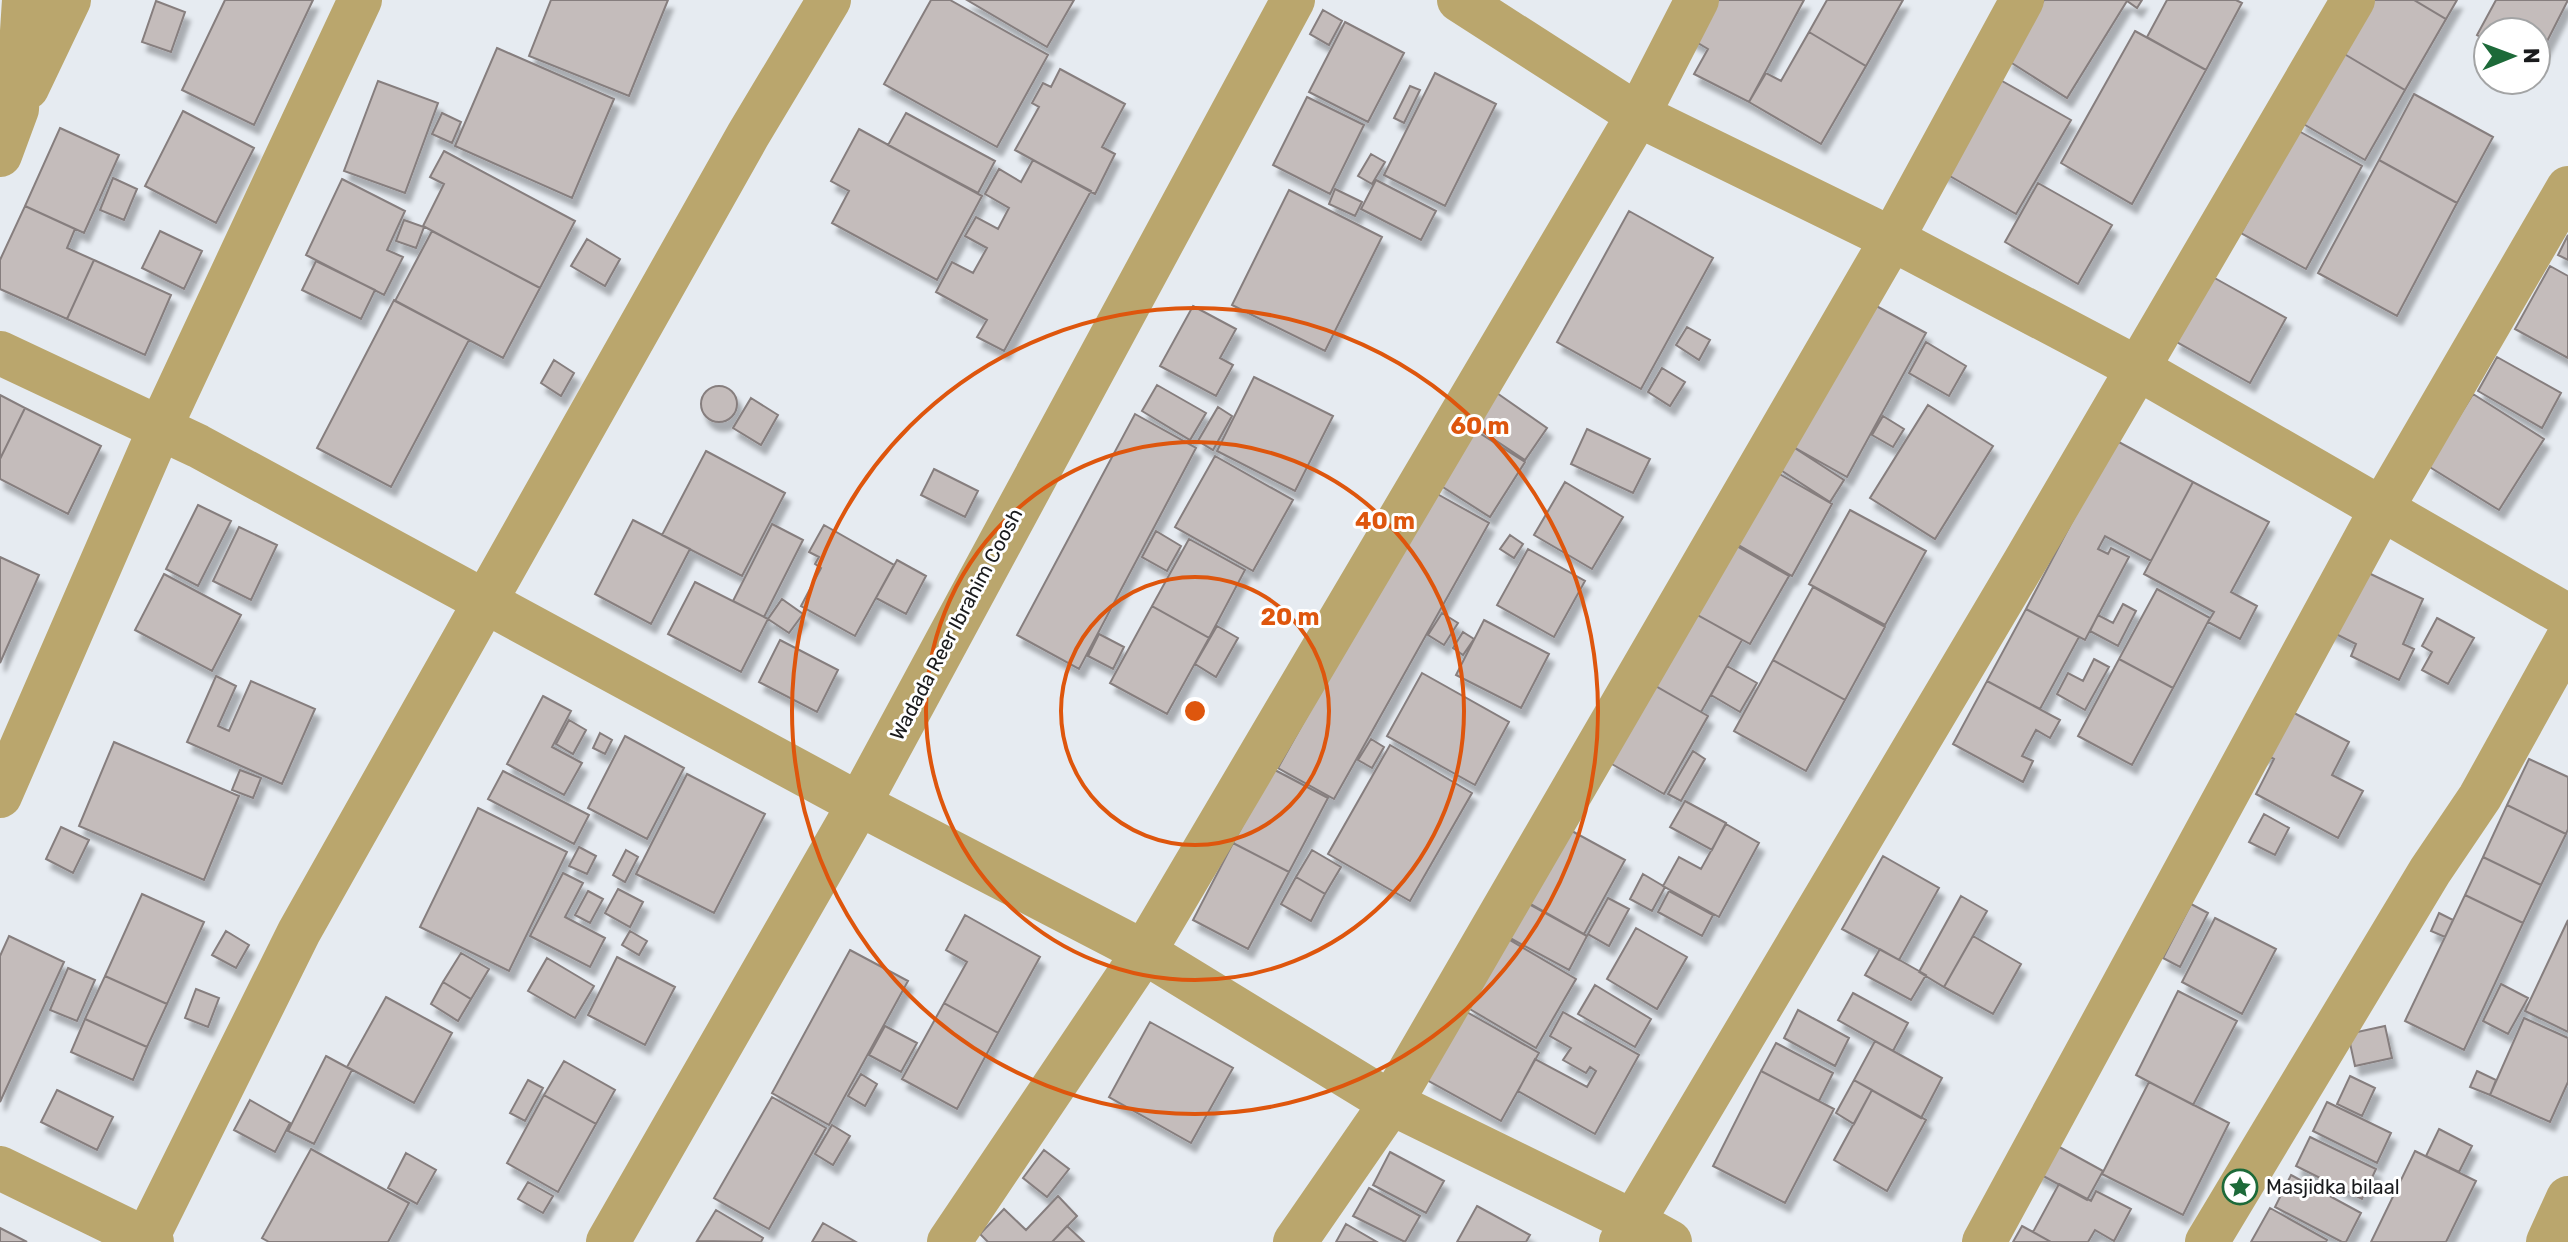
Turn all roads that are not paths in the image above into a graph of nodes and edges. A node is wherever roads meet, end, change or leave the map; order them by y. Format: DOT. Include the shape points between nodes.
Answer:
graph roads {
  1 [pos="24,0"];
  2 [pos="69,0"];
  3 [pos="360,0"];
  4 [pos="829,0"];
  5 [pos="1293,0"];
  6 [pos="1459,0"];
  7 [pos="1697,0"];
  8 [pos="2022,0"];
  9 [pos="2353,0"];
  10 [pos="17,109"];
  11 [pos="1638,115"];
  12 [pos="0,155"];
  13 [pos="2568,188"];
  14 [pos="1892,239"];
  15 [pos="0,353"];
  16 [pos="2137,368"];
  17 [pos="160,428"];
  18 [pos="2381,510"];
  19 [pos="487,601"];
  20 [pos="2568,616"];
  21 [pos="2568,638"];
  22 [pos="0,796"];
  23 [pos="859,804"];
  24 [pos="1144,952"];
  25 [pos="1391,1103"];
  26 [pos="0,1168"];
  27 [pos="2568,1198"];
  28 [pos="1627,1231"];
  29 [pos="148,1241"];
  30 [pos="608,1242"];
  31 [pos="949,1242"];
  32 [pos="1295,1242"];
  33 [pos="1670,1242"];
  34 [pos="1984,1242"];
  35 [pos="2207,1242"];
  36 [pos="2548,1242"];
  1 -- 10 [label="street"];
  2 -- 10 [label="street"];
  3 -- 17 [label="street"];
  4 -- 19 [label="street" via="740,148"];
  5 -- 23 [label="street, Wadada Reer Ibrahim Coosh"];
  6 -- 11 [label="street"];
  7 -- 11 [label="street"];
  8 -- 14 [label="street"];
  9 -- 16 [label="street"];
  10 -- 12 [label="street"];
  11 -- 14 [label="street"];
  11 -- 24 [label="street"];
  13 -- 18 [label="street"];
  14 -- 16 [label="street"];
  14 -- 25 [label="street"];
  15 -- 17 [label="street"];
  16 -- 18 [label="street"];
  16 -- 28 [label="street"];
  17 -- 19 [label="street"];
  17 -- 22 [label="street"];
  18 -- 20 [label="street"];
  18 -- 34 [label="street"];
  19 -- 23 [label="street"];
  19 -- 29 [label="street" via="299,932"];
  21 -- 35 [label="street" via="2480,797"];
  23 -- 24 [label="street"];
  23 -- 30 [label="street, Wadada Reer Ibrahim Coosh"];
  24 -- 25 [label="street"];
  24 -- 31 [label="street"];
  25 -- 28 [label="street"];
  25 -- 32 [label="street"];
  26 -- 29 [label="street"];
  27 -- 36 [label="street"];
  28 -- 33 [label="street"];
}
